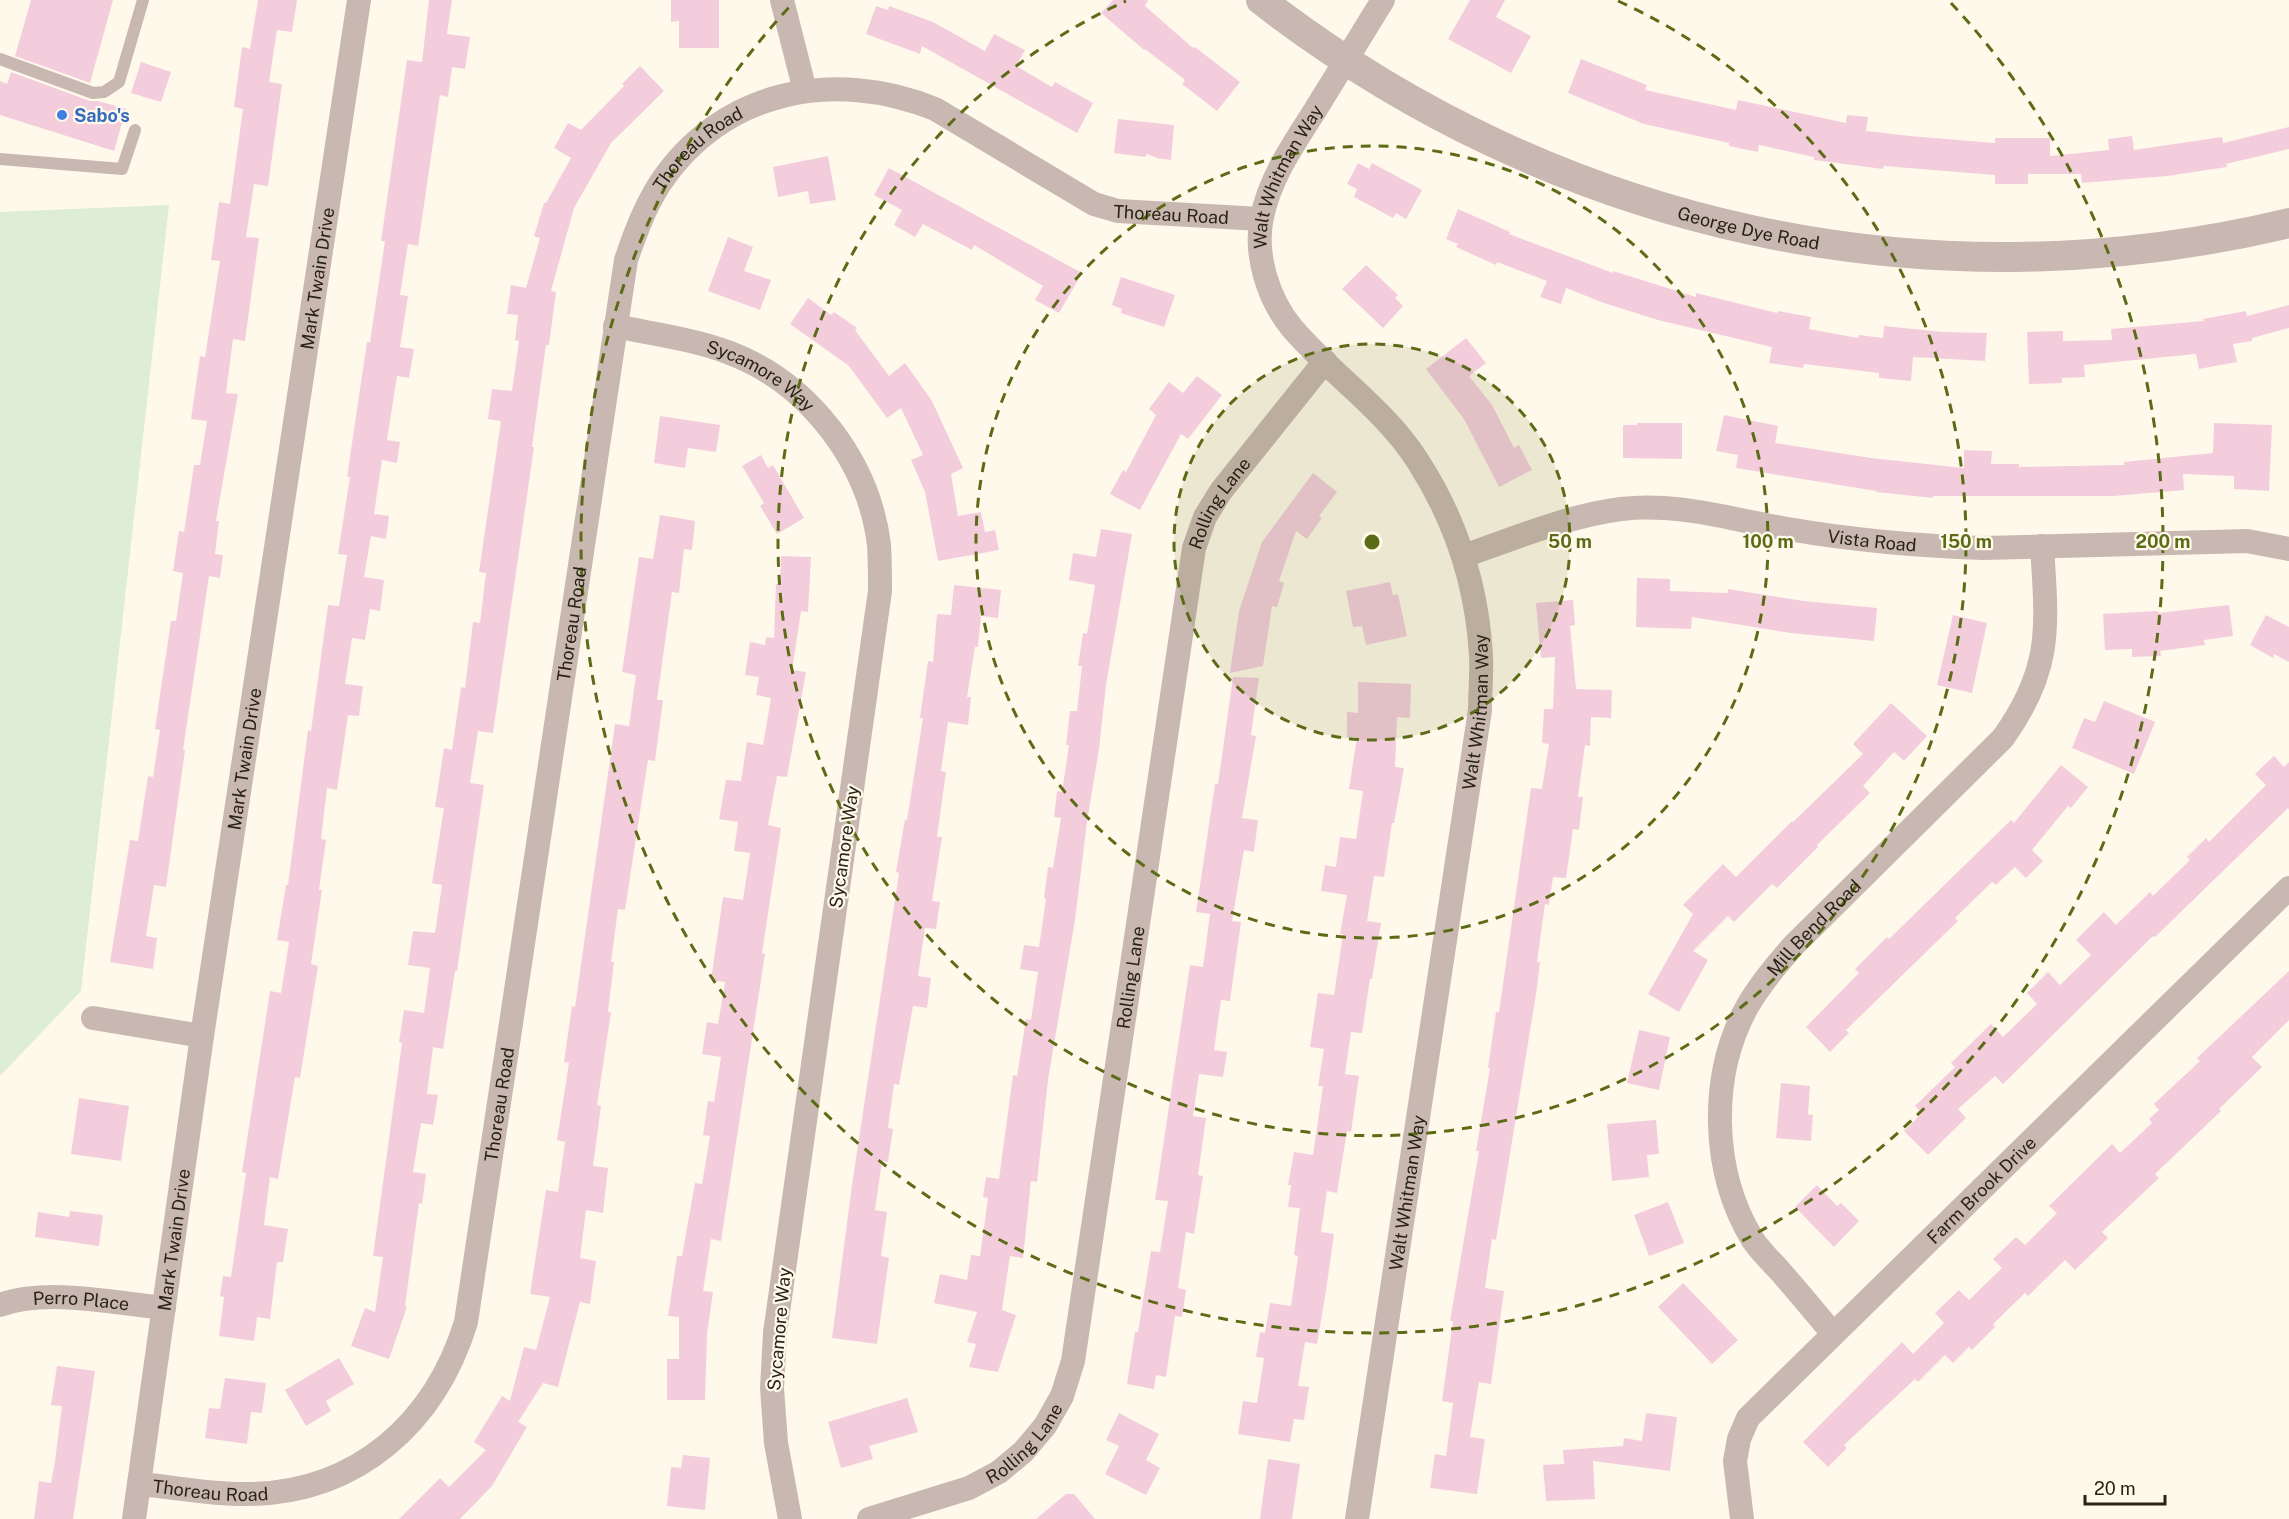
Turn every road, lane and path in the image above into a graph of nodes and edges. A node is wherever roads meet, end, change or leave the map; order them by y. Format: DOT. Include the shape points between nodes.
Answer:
graph roads {
  1 [pos="143,0"];
  2 [pos="358,0"];
  3 [pos="782,0"];
  4 [pos="1261,0"];
  5 [pos="1383,0"];
  6 [pos="0,59"];
  7 [pos="1345,62"];
  8 [pos="805,91"];
  9 [pos="135,130"];
  10 [pos="0,159"];
  11 [pos="1261,219"];
  12 [pos="2289,223"];
  13 [pos="615,326"];
  14 [pos="1325,361"];
  15 [pos="2042,546"];
  16 [pos="2289,549"];
  17 [pos="1464,556"];
  18 [pos="2289,888"];
  19 [pos="93,1018"];
  20 [pos="202,1036"];
  21 [pos="0,1305"];
  22 [pos="164,1308"];
  23 [pos="1833,1334"];
  24 [pos="139,1484"];
  25 [pos="134,1519"];
  26 [pos="790,1519"];
  27 [pos="869,1519"];
  28 [pos="1357,1519"];
  29 [pos="1742,1519"];
  1 -- 6 [label="lane" via="119,82 104,92 93,93"];
  2 -- 20 [label="street, Mark Twain Drive"];
  3 -- 8 [label="street"];
  4 -- 7 [label="street, George Dye Road"];
  5 -- 7 [label="street, Walt Whitman Way"];
  7 -- 11 [label="street, Walt Whitman Way" via="1269,188"];
  7 -- 12 [label="street, George Dye Road" via="1506,150 1584,182 1735,227 1828,244 1911,254 1995,258 2080,255 2163,247"];
  8 -- 11 [label="street, Thoreau Road" via="874,91 916,101 1094,204 1118,211"];
  8 -- 13 [label="street, Thoreau Road" via="744,110 713,128 659,184 639,221 626,260"];
  9 -- 10 [label="lane" via="122,169"];
  11 -- 14 [label="street, Walt Whitman Way" via="1265,275 1275,300 1291,327"];
  13 -- 24 [label="street, Thoreau Road" via="466,1322 457,1352 426,1406 391,1443 356,1467 323,1481 286,1491 247,1494"];
  13 -- 26 [label="street, Sycamore Way" via="732,354 769,373 803,399 852,461 868,500 879,545 880,591 775,1334 772,1388 776,1443"];
  14 -- 17 [label="street, Walt Whitman Way" via="1391,424 1419,462 1445,508"];
  14 -- 27 [label="street, Rolling Lane" via="1221,491 1205,517 1194,548 1073,1361 1062,1396 1045,1426 999,1472 969,1488"];
  15 -- 16 [label="street, Vista Road" via="2247,541"];
  15 -- 17 [label="street, Vista Road" via="1955,547 1866,541 1716,514 1658,508 1622,509 1573,518"];
  15 -- 23 [label="street, Mill Bend Road" via="2044,646 2036,680 2021,712 2003,738 1766,976 1746,1008 1731,1047 1722,1087 1720,1129 1725,1170 1737,1206 1753,1240"];
  17 -- 28 [label="street, Walt Whitman Way" via="1476,604 1480,710"];
  18 -- 23 [label="street, Farm Brook Drive"];
  19 -- 20 [label="street"];
  20 -- 22 [label="street, Mark Twain Drive"];
  21 -- 22 [label="street, Perro Place" via="45,1296"];
  22 -- 24 [label="street, Mark Twain Drive"];
  23 -- 29 [label="street, Farm Brook Drive" via="1748,1418 1735,1461"];
  24 -- 25 [label="street, Mark Twain Drive"];
}
